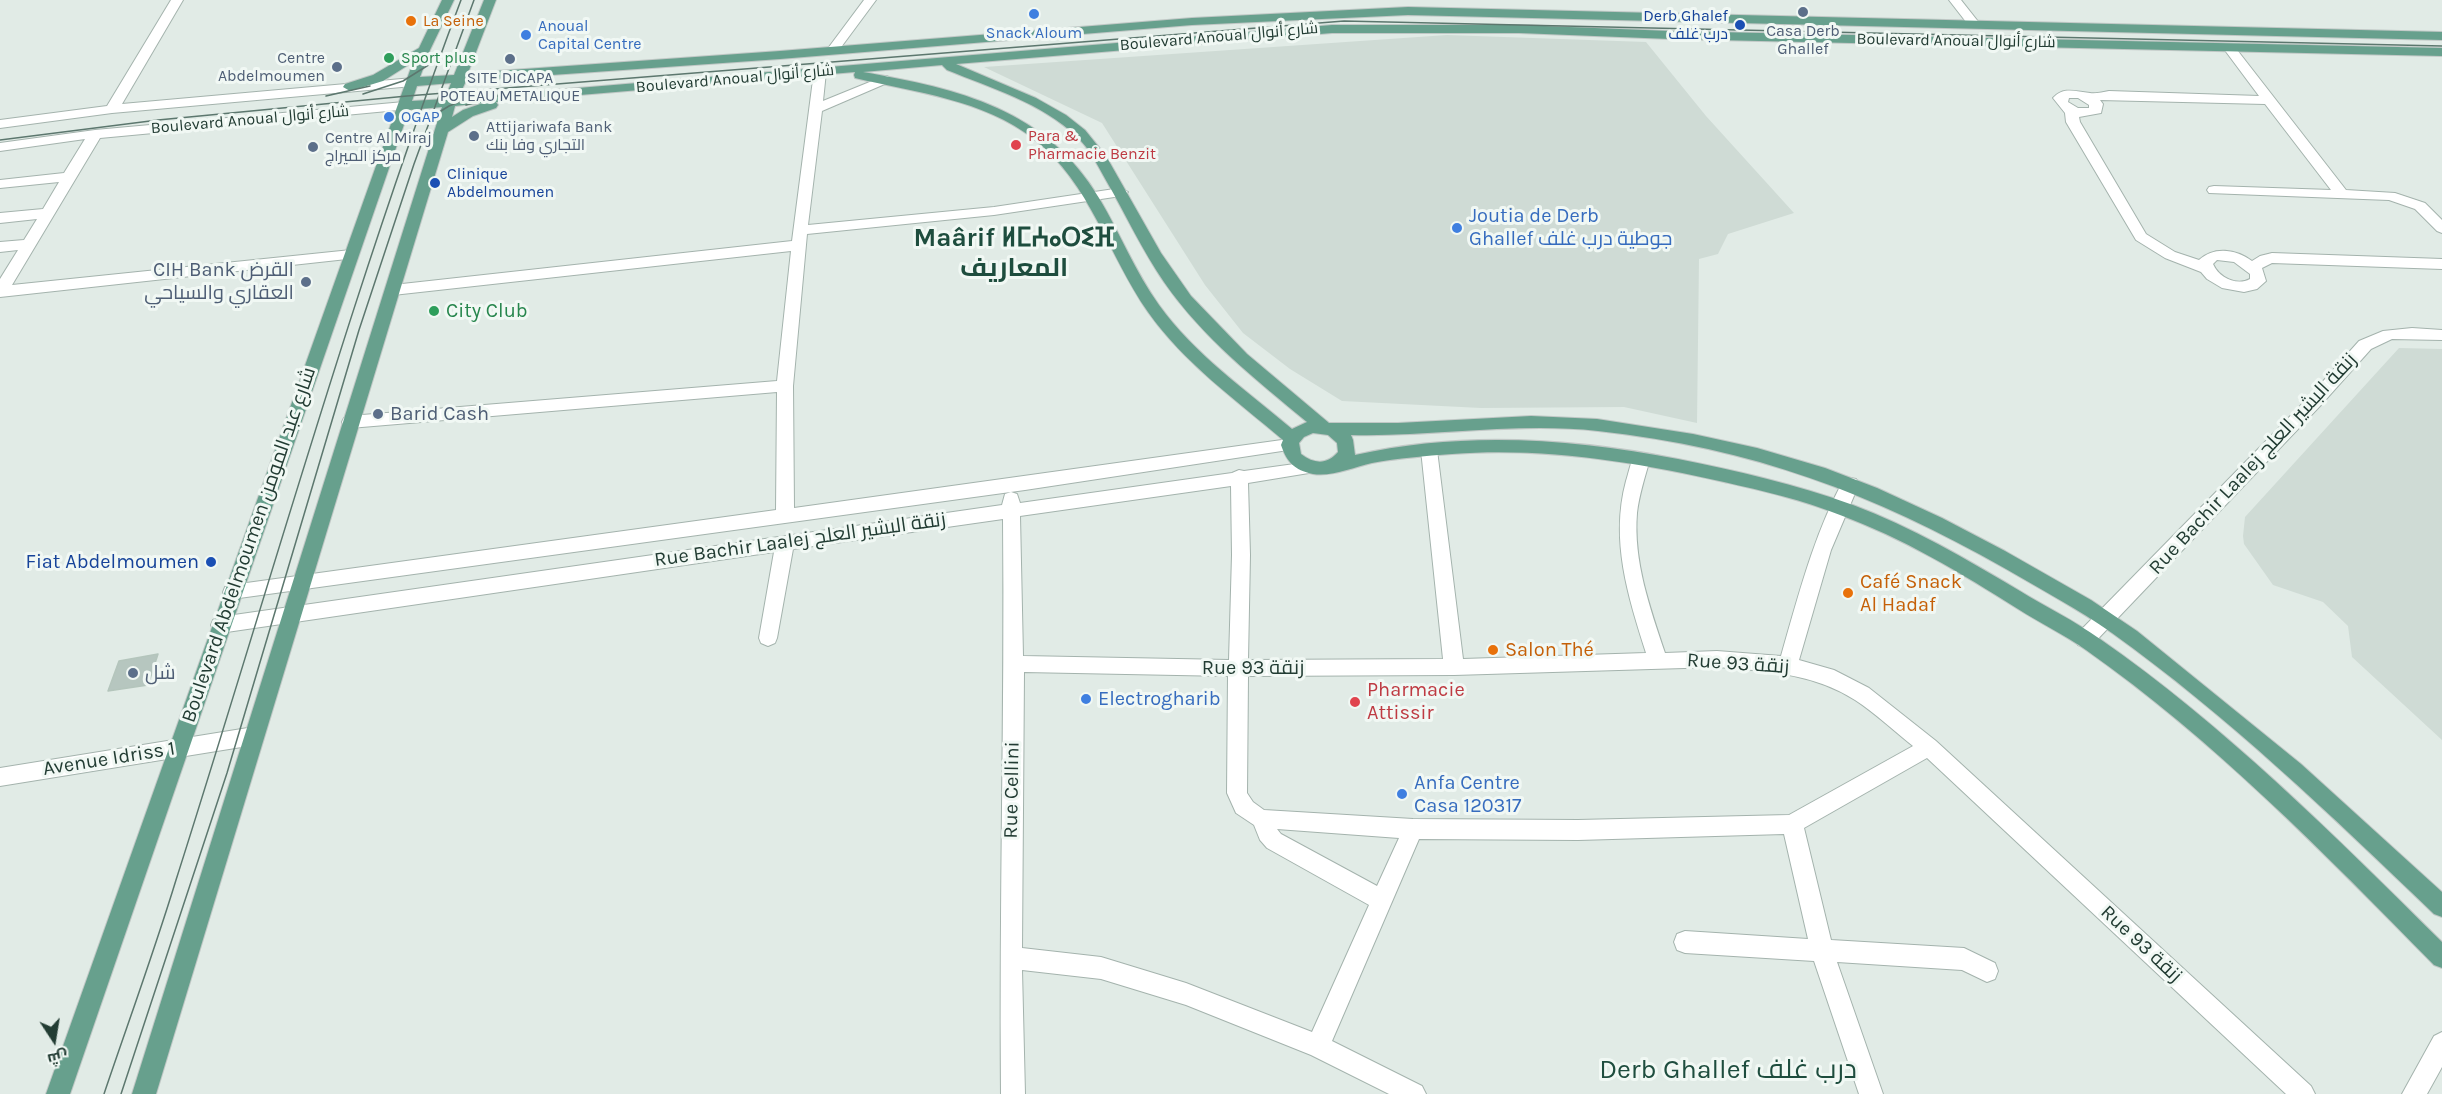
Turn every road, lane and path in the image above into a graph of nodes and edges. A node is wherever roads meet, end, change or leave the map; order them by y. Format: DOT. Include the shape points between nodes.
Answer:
graph roads {
  1 [pos="177,0"];
  2 [pos="448,0"];
  3 [pos="490,0"];
  4 [pos="870,0"];
  5 [pos="1955,0"];
  6 [pos="1974,24"];
  7 [pos="2442,36"];
  8 [pos="2230,49"];
  9 [pos="424,50"];
  10 [pos="832,51"];
  11 [pos="2442,52"];
  12 [pos="945,61"];
  13 [pos="826,71"];
  14 [pos="458,78"];
  15 [pos="887,80"];
  16 [pos="413,82"];
  17 [pos="350,87"];
  18 [pos="555,94"];
  19 [pos="2270,100"];
  20 [pos="450,102"];
  21 [pos="404,106"];
  22 [pos="112,109"];
  23 [pos="815,110"];
  24 [pos="0,124"];
  25 [pos="441,130"];
  26 [pos="95,134"];
  27 [pos="0,147"];
  28 [pos="69,177"];
  29 [pos="0,184"];
  30 [pos="2214,190"];
  31 [pos="1120,192"];
  32 [pos="2342,194"];
  33 [pos="1091,197"];
  34 [pos="48,213"];
  35 [pos="0,218"];
  36 [pos="2442,228"];
  37 [pos="799,237"];
  38 [pos="28,244"];
  39 [pos="0,247"];
  40 [pos="351,255"];
  41 [pos="2442,264"];
  42 [pos="2253,267"];
  43 [pos="2206,268"];
  44 [pos="393,290"];
  45 [pos="0,291"];
  46 [pos="2442,335"];
  47 [pos="784,386"];
  48 [pos="350,422"];
  49 [pos="1328,428"];
  50 [pos="1291,442"];
  51 [pos="1429,450"];
  52 [pos="1641,459"];
  53 [pos="1337,465"];
  54 [pos="1309,468"];
  55 [pos="1239,476"];
  56 [pos="1850,484"];
  57 [pos="1011,487"];
  58 [pos="1838,507"];
  59 [pos="1012,510"];
  60 [pos="785,516"];
  61 [pos="785,542"];
  62 [pos="301,582"];
  63 [pos="232,592"];
  64 [pos="291,615"];
  65 [pos="2106,619"];
  66 [pos="220,625"];
  67 [pos="768,638"];
  68 [pos="2085,639"];
  69 [pos="1658,660"];
  70 [pos="1014,664"];
  71 [pos="1788,665"];
  72 [pos="1454,667"];
  73 [pos="1238,668"];
  74 [pos="254,736"];
  75 [pos="1929,747"];
  76 [pos="178,749"];
  77 [pos="0,777"];
  78 [pos="1262,819"];
  79 [pos="1792,824"];
  80 [pos="1413,829"];
  81 [pos="1382,900"];
  82 [pos="2442,907"];
  83 [pos="1685,942"];
  84 [pos="1822,950"];
  85 [pos="2442,957"];
  86 [pos="1011,958"];
  87 [pos="1987,971"];
  88 [pos="2442,1044"];
  89 [pos="1318,1046"];
  90 [pos="58,1094"];
  91 [pos="144,1094"];
  92 [pos="1012,1094"];
  93 [pos="1414,1094"];
  94 [pos="1871,1094"];
  95 [pos="2303,1094"];
  96 [pos="2414,1094"];
  1 -- 22 [label="street"];
  2 -- 9 [label="main road, Boulevard Abdelmoumen شارع عبد المومن"];
  3 -- 14 [label="main road"];
  4 -- 10 [label="street"];
  5 -- 6 [label="street"];
  6 -- 7 [label="main road, Boulevard Anoual شارع أنوال"];
  6 -- 10 [label="main road, Boulevard Anoual شارع أنوال" via="1408,10 1235,17"];
  8 -- 11 [label="main road, Boulevard Anoual شارع أنوال"];
  8 -- 12 [label="main road, Boulevard Anoual شارع أنوال" via="1520,29 1332,29"];
  8 -- 19 [label="street"];
  9 -- 16 [label="main road, Boulevard Abdelmoumen شارع عبد المومن"];
  9 -- 17 [label="main road" via="378,78"];
  10 -- 14 [label="main road, Boulevard Anoual شارع أنوال"];
  12 -- 13 [label="main road, Boulevard Anoual شارع أنوال"];
  12 -- 31 [label="main road" via="1028,99 1075,128 1092,146"];
  13 -- 15 [label="main road"];
  13 -- 18 [label="main road, Boulevard Anoual شارع أنوال"];
  13 -- 23 [label="street"];
  14 -- 16 [label="main road, Boulevard Anoual شارع أنوال"];
  14 -- 20 [label="main road"];
  15 -- 23 [label="street"];
  15 -- 33 [label="main road" via="978,104 1026,125 1066,159"];
  16 -- 17 [label="street, Boulevard Anoual شارع أنوال"];
  16 -- 21 [label="main road, Boulevard Abdelmoumen شارع عبد المومن"];
  17 -- 22 [label="street, Boulevard Anoual شارع أنوال"];
  18 -- 20 [label="main road, Boulevard Anoual شارع أنوال"];
  18 -- 25 [label="main road" via="481,107"];
  19 -- 32 [label="street"];
  19 -- 43 [label="street" via="2109,95 2089,98 2077,94 2060,98 2062,105 2072,111 2073,122 2141,237 2170,255"];
  20 -- 21 [label="main road, Boulevard Anoual شارع أنوال"];
  20 -- 25 [label="main road"];
  21 -- 26 [label="street, Boulevard Anoual شارع أنوال"];
  21 -- 40 [label="main road, Boulevard Abdelmoumen شارع عبد المومن"];
  22 -- 24 [label="street, Boulevard Anoual شارع أنوال"];
  23 -- 37 [label="street"];
  25 -- 44 [label="main road"];
  26 -- 27 [label="street, Boulevard Anoual شارع أنوال"];
  26 -- 28 [label="street"];
  28 -- 29 [label="street"];
  28 -- 34 [label="street"];
  30 -- 32 [label="street"];
  31 -- 33 [label="street"];
  31 -- 49 [label="main road" via="1168,277 1209,329"];
  32 -- 36 [label="street" via="2412,201"];
  33 -- 37 [label="street"];
  33 -- 50 [label="main road" via="1154,309 1174,333"];
  34 -- 35 [label="street"];
  34 -- 38 [label="street"];
  37 -- 44 [label="street"];
  37 -- 47 [label="street"];
  38 -- 39 [label="street"];
  38 -- 45 [label="street"];
  40 -- 45 [label="street"];
  40 -- 63 [label="main road, Boulevard Abdelmoumen شارع عبد المومن"];
  41 -- 42 [label="street" via="2272,258"];
  42 -- 43 [label="street" via="2238,258 2220,255 2208,259"];
  42 -- 43 [label="street" via="2258,272 2258,281 2248,286 2223,282"];
  44 -- 48 [label="main road"];
  46 -- 65 [label="street, Rue Bachir Laalej زنقة البشير العلج" via="2387,334 2365,345"];
  47 -- 48 [label="street"];
  47 -- 60 [label="street"];
  48 -- 62 [label="main road"];
  49 -- 50 [label="main road" via="1305,428"];
  49 -- 53 [label="main road" via="1340,434 1347,446 1347,453"];
  49 -- 56 [label="main road" via="1365,430 1544,422 1599,425 1745,452"];
  50 -- 54 [label="main road" via="1294,458"];
  50 -- 57 [label="street, Rue Bachir Laalej زنقة البشير العلج"];
  51 -- 52 [label="main road" via="1554,448"];
  51 -- 53 [label="main road" via="1381,454"];
  51 -- 72 [label="street"];
  52 -- 58 [label="main road" via="1733,477"];
  52 -- 69 [label="street" via="1628,519 1629,547 1642,610"];
  53 -- 54 [label="main road"];
  54 -- 55 [label="street, Rue Bachir Laalej زنقة البشير العلج"];
  55 -- 59 [label="street, Rue Bachir Laalej زنقة البشير العلج"];
  55 -- 73 [label="street" via="1242,530"];
  56 -- 58 [label="street"];
  56 -- 65 [label="main road" via="1936,522"];
  57 -- 59 [label="street, Rue Cellini"];
  57 -- 60 [label="street, Rue Bachir Laalej زنقة البشير العلج"];
  58 -- 68 [label="main road" via="1884,525 1967,567"];
  58 -- 71 [label="street"];
  59 -- 61 [label="street, Rue Bachir Laalej زنقة البشير العلج"];
  59 -- 70 [label="street, Rue Cellini"];
  60 -- 62 [label="street, Rue Bachir Laalej زنقة البشير العلج"];
  61 -- 64 [label="street, Rue Bachir Laalej زنقة البشير العلج"];
  61 -- 67 [label="street"];
  62 -- 63 [label="street, Rue Bachir Laalej زنقة البشير العلج"];
  62 -- 64 [label="main road"];
  63 -- 66 [label="main road, Boulevard Abdelmoumen شارع عبد المومن"];
  64 -- 66 [label="street, Rue Bachir Laalej زنقة البشير العلج"];
  64 -- 74 [label="main road"];
  65 -- 68 [label="street, Rue Bachir Laalej زنقة البشير العلج"];
  65 -- 82 [label="main road" via="2300,775"];
  66 -- 76 [label="main road, Boulevard Abdelmoumen شارع عبد المومن"];
  68 -- 85 [label="main road" via="2210,736 2360,874"];
  69 -- 71 [label="street, Rue 93 زنقة" via="1717,659"];
  69 -- 72 [label="street, Rue 93 زنقة"];
  70 -- 73 [label="street, Rue 93 زنقة"];
  70 -- 86 [label="street, Rue Cellini"];
  71 -- 75 [label="street, Rue 93 زنقة" via="1827,676 1862,694"];
  72 -- 73 [label="street, Rue 93 زنقة"];
  73 -- 78 [label="street" via="1237,793 1246,811"];
  74 -- 76 [label="street, Avenue Idriss 1"];
  74 -- 91 [label="main road"];
  75 -- 79 [label="street"];
  75 -- 95 [label="street, Rue 93 زنقة"];
  76 -- 77 [label="street, Avenue Idriss 1"];
  76 -- 90 [label="main road, Boulevard Abdelmoumen شارع عبد المومن"];
  78 -- 80 [label="street"];
  78 -- 81 [label="street" via="1274,841"];
  79 -- 80 [label="street" via="1578,830"];
  79 -- 84 [label="street"];
  80 -- 81 [label="street"];
  81 -- 89 [label="street"];
  83 -- 84 [label="street"];
  84 -- 87 [label="street" via="1964,959"];
  84 -- 94 [label="street"];
  86 -- 89 [label="street" via="1101,968 1131,976"];
  86 -- 92 [label="street, Rue Cellini"];
  88 -- 96 [label="street"];
  89 -- 93 [label="street"];
}
